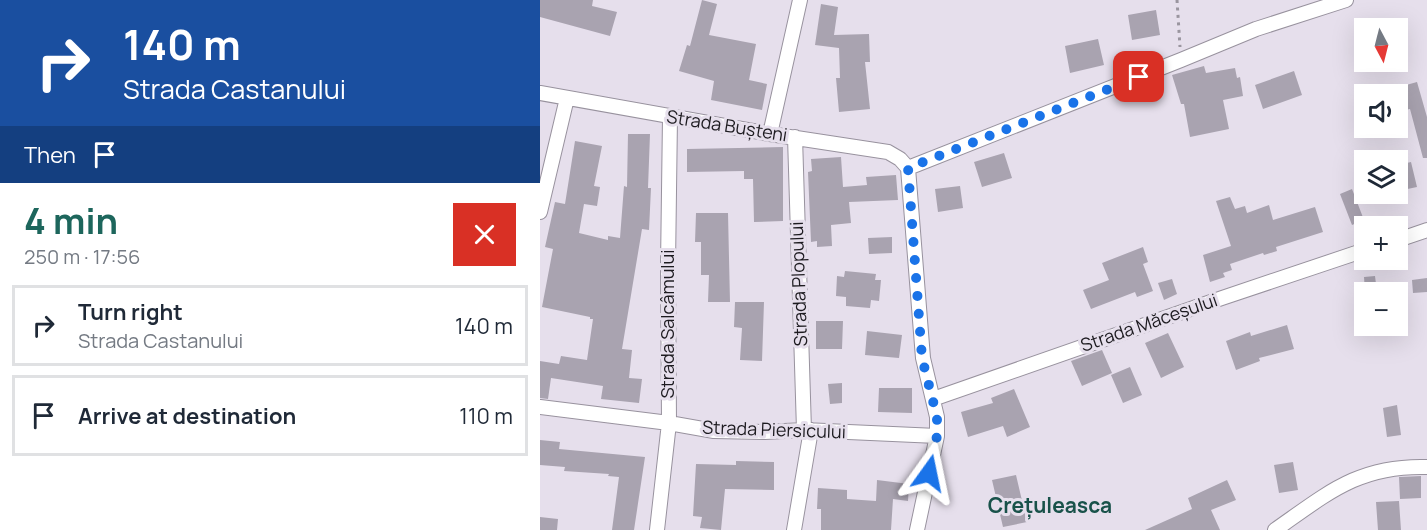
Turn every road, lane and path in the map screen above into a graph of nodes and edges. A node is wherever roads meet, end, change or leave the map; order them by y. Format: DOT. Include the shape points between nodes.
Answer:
graph roads {
  1 [pos="800,0"];
  2 [pos="1177,0"];
  3 [pos="1346,0"];
  4 [pos="1181,60"];
  5 [pos="540,93"];
  6 [pos="567,98"];
  7 [pos="670,117"];
  8 [pos="770,134"];
  9 [pos="795,138"];
  10 [pos="908,168"];
  11 [pos="540,212"];
  12 [pos="1427,230"];
  13 [pos="1408,237"];
  14 [pos="1354,254"];
  15 [pos="933,399"];
  16 [pos="540,407"];
  17 [pos="669,423"];
  18 [pos="807,430"];
  19 [pos="937,436"];
  20 [pos="1427,467"];
  21 [pos="657,530"];
  22 [pos="794,530"];
  23 [pos="917,530"];
  24 [pos="1275,530"];
  1 -- 8 [label="street"];
  2 -- 4 [label="path"];
  3 -- 4 [label="street" via="1256,28"];
  4 -- 10 [label="street"];
  5 -- 6 [label="street, Strada Bușteni"];
  6 -- 7 [label="street, Strada Bușteni"];
  6 -- 11 [label="street"];
  7 -- 8 [label="street, Strada Bușteni"];
  7 -- 17 [label="street, Strada Salcâmului"];
  8 -- 9 [label="street, Strada Bușteni"];
  9 -- 10 [label="street, Strada Bușteni" via="888,152"];
  9 -- 18 [label="street, Strada Plopului"];
  10 -- 15 [label="street" via="922,358"];
  12 -- 13 [label="street"];
  14 -- 15 [label="street, Strada Măceșului"];
  15 -- 19 [label="street"];
  16 -- 17 [label="street, Strada Piersicului"];
  17 -- 18 [label="street, Strada Piersicului" via="714,431"];
  17 -- 21 [label="street, Strada Salcâmului"];
  18 -- 19 [label="street, Strada Piersicului"];
  18 -- 22 [label="street, Strada Plopului"];
  19 -- 23 [label="street"];
  20 -- 24 [label="street" via="1402,466 1344,483"];
}
